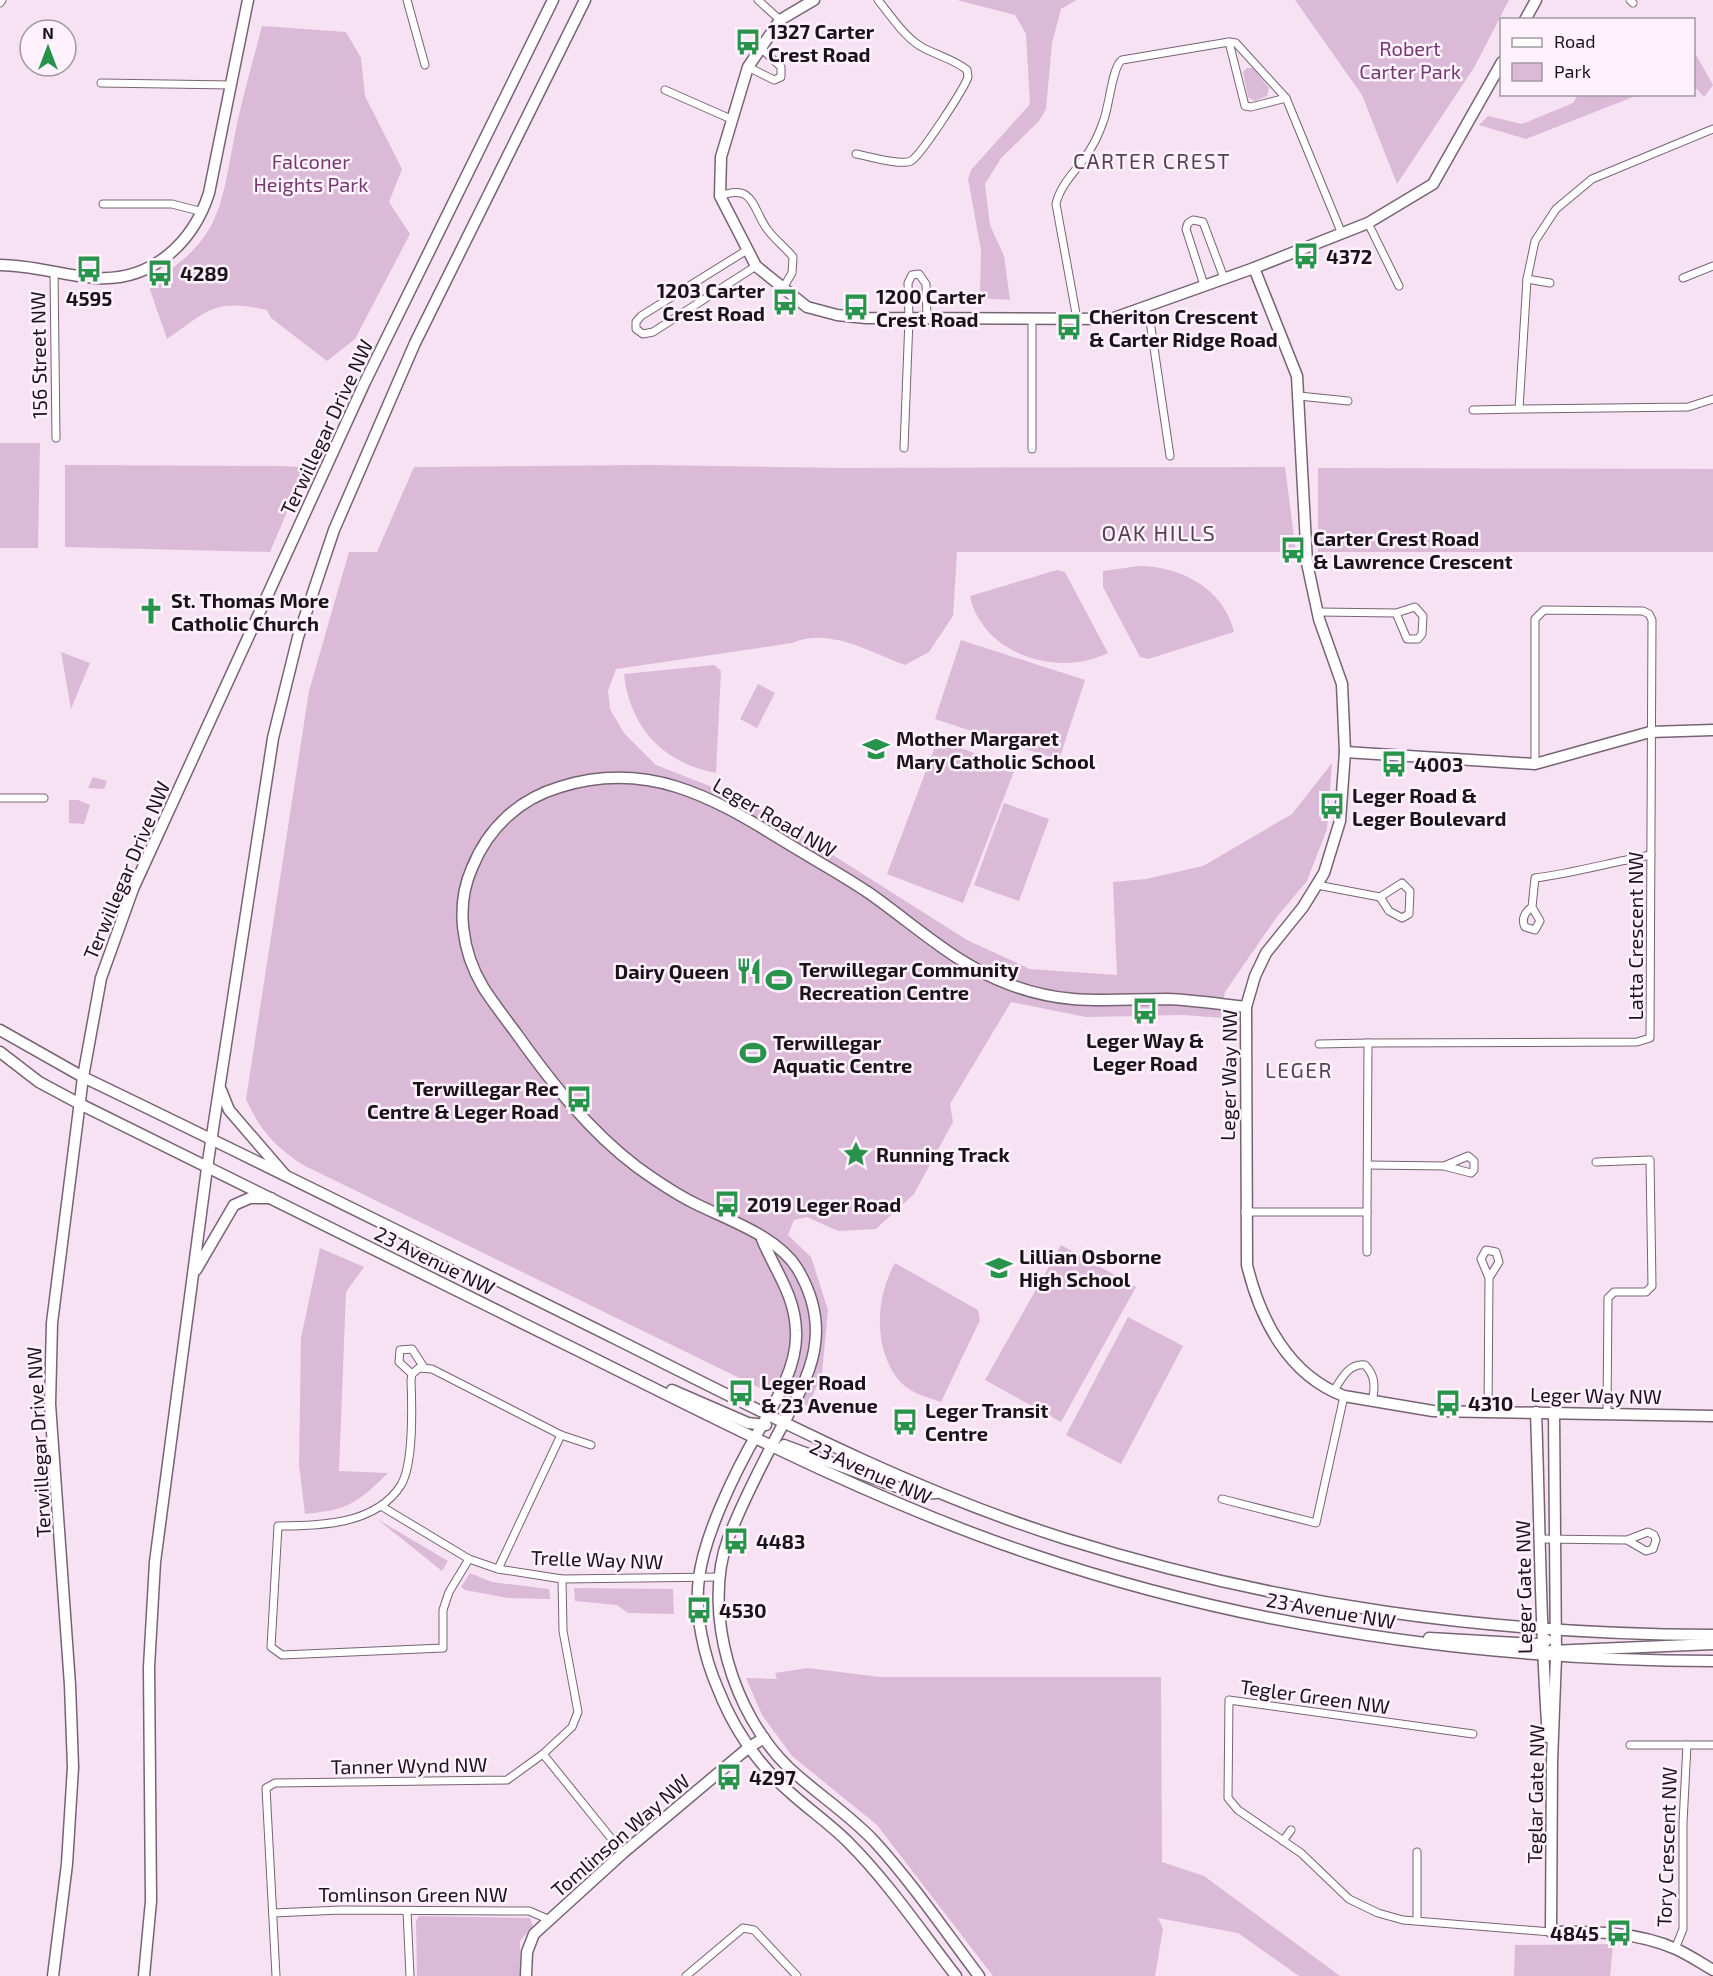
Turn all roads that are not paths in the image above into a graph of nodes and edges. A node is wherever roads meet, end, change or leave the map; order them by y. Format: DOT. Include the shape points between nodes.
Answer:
graph roads {
  1 [pos="248,0"];
  2 [pos="407,0"];
  3 [pos="553,0"];
  4 [pos="585,0"];
  5 [pos="758,0"];
  6 [pos="814,0"];
  7 [pos="878,0"];
  8 [pos="1536,0"];
  9 [pos="1526,18"];
  10 [pos="780,20"];
  11 [pos="1229,42"];
  12 [pos="761,48"];
  13 [pos="425,65"];
  14 [pos="1500,66"];
  15 [pos="748,68"];
  16 [pos="101,82"];
  17 [pos="231,85"];
  18 [pos="665,90"];
  19 [pos="1286,98"];
  20 [pos="731,119"];
  21 [pos="1713,129"];
  22 [pos="856,154"];
  23 [pos="720,196"];
  24 [pos="103,204"];
  25 [pos="203,212"];
  26 [pos="1368,223"];
  27 [pos="1342,234"];
  28 [pos="747,250"];
  29 [pos="0,265"];
  30 [pos="756,266"];
  31 [pos="1713,266"];
  32 [pos="1254,268"];
  33 [pos="54,271"];
  34 [pos="1224,278"];
  35 [pos="1683,278"];
  36 [pos="1527,279"];
  37 [pos="1550,283"];
  38 [pos="1204,285"];
  39 [pos="1400,286"];
  40 [pos="783,288"];
  41 [pos="1144,308"];
  42 [pos="927,318"];
  43 [pos="1032,318"];
  44 [pos="909,319"];
  45 [pos="1077,319"];
  46 [pos="1299,396"];
  47 [pos="1713,399"];
  48 [pos="1348,401"];
  49 [pos="1519,409"];
  50 [pos="1473,410"];
  51 [pos="56,438"];
  52 [pos="904,448"];
  53 [pos="1032,449"];
  54 [pos="1170,456"];
  55 [pos="1318,612"];
  56 [pos="1396,613"];
  57 [pos="1713,730"];
  58 [pos="1650,732"];
  59 [pos="1345,752"];
  60 [pos="1535,764"];
  61 [pos="0,798"];
  62 [pos="44,798"];
  63 [pos="1651,855"];
  64 [pos="1317,885"];
  65 [pos="1380,897"];
  66 [pos="1532,907"];
  67 [pos="1245,1007"];
  68 [pos="0,1030"];
  69 [pos="1368,1043"];
  70 [pos="1319,1044"];
  71 [pos="0,1052"];
  72 [pos="83,1077"];
  73 [pos="220,1080"];
  74 [pos="80,1104"];
  75 [pos="213,1139"];
  76 [pos="1596,1162"];
  77 [pos="1369,1166"];
  78 [pos="1444,1166"];
  79 [pos="207,1168"];
  80 [pos="285,1175"];
  81 [pos="271,1198"];
  82 [pos="1245,1212"];
  83 [pos="1367,1212"];
  84 [pos="762,1239"];
  85 [pos="1368,1252"];
  86 [pos="193,1275"];
  87 [pos="1490,1278"];
  88 [pos="592,1358"];
  89 [pos="423,1366"];
  90 [pos="412,1374"];
  91 [pos="1339,1394"];
  92 [pos="1372,1402"];
  93 [pos="1488,1411"];
  94 [pos="1536,1412"];
  95 [pos="1554,1413"];
  96 [pos="1607,1414"];
  97 [pos="1713,1416"];
  98 [pos="765,1420"];
  99 [pos="785,1423"];
  100 [pos="561,1435"];
  101 [pos="754,1438"];
  102 [pos="772,1444"];
  103 [pos="591,1445"];
  104 [pos="940,1493"];
  105 [pos="1222,1499"];
  106 [pos="381,1506"];
  107 [pos="1556,1538"];
  108 [pos="1542,1539"];
  109 [pos="1627,1540"];
  110 [pos="469,1559"];
  111 [pos="498,1569"];
  112 [pos="720,1577"];
  113 [pos="562,1578"];
  114 [pos="699,1579"];
  115 [pos="1541,1631"];
  116 [pos="1555,1631"];
  117 [pos="1713,1635"];
  118 [pos="1382,1638"];
  119 [pos="1542,1644"];
  120 [pos="1713,1644"];
  121 [pos="1556,1653"];
  122 [pos="1542,1656"];
  123 [pos="1713,1661"];
  124 [pos="1473,1734"];
  125 [pos="764,1738"];
  126 [pos="1630,1745"];
  127 [pos="1686,1745"];
  128 [pos="1713,1745"];
  129 [pos="748,1748"];
  130 [pos="543,1755"];
  131 [pos="1552,1761"];
  132 [pos="1291,1830"];
  133 [pos="1283,1840"];
  134 [pos="1417,1852"];
  135 [pos="623,1853"];
  136 [pos="407,1911"];
  137 [pos="273,1913"];
  138 [pos="551,1920"];
  139 [pos="1417,1920"];
  140 [pos="1551,1932"];
  141 [pos="1675,1948"];
  142 [pos="1713,1970"];
  143 [pos="53,1976"];
  144 [pos="144,1976"];
  145 [pos="276,1976"];
  146 [pos="410,1976"];
  147 [pos="526,1976"];
  148 [pos="686,1976"];
  149 [pos="797,1976"];
  150 [pos="956,1976"];
  151 [pos="979,1976"];
  1 -- 17 [label="street"];
  2 -- 13 [label="street"];
  3 -- 72 [label="street, Terwillegar Drive NW" via="365,382 133,889 105,963"];
  4 -- 73 [label="street" via="415,343 315,583 273,738"];
  5 -- 10 [label="street"];
  6 -- 10 [label="street"];
  7 -- 22 [label="street" via="909,37 961,66 968,76 933,133 910,161"];
  8 -- 9 [label="street"];
  10 -- 12 [label="street"];
  11 -- 19 [label="street" via="1254,60"];
  11 -- 19 [label="street" via="1245,106"];
  11 -- 45 [label="street" via="1118,63 1108,112 1099,133 1058,194 1056,204"];
  12 -- 15 [label="street"];
  12 -- 15 [label="street" via="781,67 781,77 774,80"];
  14 -- 26 [label="street" via="1433,183"];
  15 -- 20 [label="street"];
  16 -- 17 [label="street"];
  17 -- 25 [label="street"];
  18 -- 20 [label="street"];
  19 -- 27 [label="street"];
  20 -- 23 [label="street" via="721,156"];
  21 -- 36 [label="street" via="1592,178 1572,194 1556,209 1535,241"];
  23 -- 28 [label="street"];
  23 -- 40 [label="street" via="740,193 750,198 771,235 793,257 792,273"];
  24 -- 25 [label="street" via="172,204"];
  25 -- 33 [label="street" via="175,250 133,274 99,278"];
  26 -- 27 [label="street"];
  26 -- 39 [label="street"];
  27 -- 32 [label="street"];
  28 -- 30 [label="street"];
  28 -- 30 [label="street" via="641,316 636,329 643,334 652,333"];
  29 -- 33 [label="street"];
  30 -- 40 [label="street"];
  31 -- 35 [label="street"];
  32 -- 34 [label="street"];
  32 -- 46 [label="street, Leger Way NW" via="1297,376"];
  33 -- 51 [label="street, 156 Street NW"];
  34 -- 38 [label="street"];
  34 -- 38 [label="street" via="1203,222 1193,220 1186,229"];
  36 -- 37 [label="street"];
  36 -- 49 [label="street"];
  38 -- 41 [label="street"];
  40 -- 44 [label="street" via="807,306 837,315"];
  41 -- 45 [label="street" via="1111,319"];
  41 -- 54 [label="street" via="1150,321"];
  42 -- 43 [label="street"];
  42 -- 44 [label="street"];
  42 -- 44 [label="street" via="926,284 919,274 909,277"];
  43 -- 45 [label="street"];
  43 -- 53 [label="street"];
  44 -- 52 [label="street"];
  46 -- 48 [label="street"];
  46 -- 55 [label="street, Leger Way NW" via="1307,563"];
  47 -- 49 [label="street" via="1688,407"];
  49 -- 50 [label="street"];
  55 -- 56 [label="street"];
  55 -- 59 [label="street, Leger Way NW" via="1342,684"];
  56 -- 56 [label="street" via="1409,607 1419,609 1422,634 1418,639 1407,639"];
  57 -- 58 [label="street"];
  58 -- 60 [label="street"];
  58 -- 60 [label="street, Latta Crescent NW" via="1649,614 1544,610 1535,619"];
  58 -- 63 [label="street, Latta Crescent NW"];
  59 -- 60 [label="street"];
  59 -- 64 [label="street, Leger Way NW" via="1340,821"];
  61 -- 62 [label="street"];
  63 -- 66 [label="street" via="1535,878"];
  63 -- 69 [label="street, Latta Crescent NW" via="1651,1032 1646,1041"];
  64 -- 65 [label="street"];
  64 -- 67 [label="street, Leger Way NW" via="1266,953"];
  65 -- 65 [label="street" via="1399,884 1406,885 1410,891 1409,914 1402,918 1394,914"];
  67 -- 82 [label="street, Leger Way NW"];
  67 -- 84 [label="street, Leger Road NW" via="1167,999 1069,1000 1003,982 946,952 871,894 747,818 683,788 648,780 610,779 573,783 538,794 497,826 472,867 463,910 464,938 484,990 541,1068 592,1128 634,1165 677,1194"];
  68 -- 72 [label="street, 23 Avenue NW"];
  69 -- 70 [label="street, Latta Crescent NW"];
  69 -- 77 [label="street"];
  71 -- 74 [label="street, 23 Avenue NW" via="39,1082"];
  72 -- 74 [label="street, Terwillegar Drive NW"];
  72 -- 75 [label="street, 23 Avenue NW"];
  73 -- 75 [label="street"];
  73 -- 80 [label="street" via="229,1110"];
  74 -- 79 [label="street, 23 Avenue NW"];
  74 -- 143 [label="street, Terwillegar Drive NW" via="52,1323 50,1404 73,1767 67,1864"];
  75 -- 79 [label="street"];
  75 -- 80 [label="street, 23 Avenue NW"];
  76 -- 96 [label="street" via="1650,1160 1652,1286 1646,1292 1614,1292 1608,1298"];
  77 -- 78 [label="street"];
  77 -- 83 [label="street"];
  79 -- 81 [label="street, 23 Avenue NW"];
  79 -- 86 [label="street"];
  80 -- 98 [label="street, 23 Avenue NW"];
  81 -- 86 [label="street" via="250,1198 234,1205"];
  81 -- 88 [label="street, 23 Avenue NW"];
  82 -- 83 [label="street"];
  82 -- 91 [label="street, Leger Way NW" via="1247,1265 1266,1323 1304,1371"];
  83 -- 85 [label="street"];
  84 -- 98 [label="street" via="791,1299 796,1331 793,1359"];
  84 -- 99 [label="street, Leger Road NW" via="780,1246 789,1257 813,1306 813,1360"];
  86 -- 144 [label="street" via="155,1562 148,1667 151,1901"];
  87 -- 93 [label="street"];
  88 -- 98 [label="street" via="748,1423"];
  88 -- 101 [label="street, 23 Avenue NW"];
  89 -- 90 [label="street"];
  89 -- 90 [label="street" via="412,1349 400,1350 399,1362"];
  89 -- 100 [label="street"];
  90 -- 106 [label="street" via="411,1440 401,1485"];
  91 -- 92 [label="street, Leger Way NW"];
  91 -- 92 [label="street" via="1344,1375 1353,1366 1365,1365 1375,1387"];
  91 -- 105 [label="street" via="1316,1523"];
  92 -- 93 [label="street, Leger Way NW" via="1433,1411"];
  93 -- 94 [label="street, Leger Way NW"];
  94 -- 95 [label="street, Leger Way NW"];
  94 -- 108 [label="street, Leger Gate NW"];
  95 -- 96 [label="street, Leger Way NW"];
  95 -- 107 [label="street, Leger Gate NW"];
  96 -- 97 [label="street, Leger Way NW"];
  98 -- 99 [label="street, 23 Avenue NW"];
  98 -- 101 [label="street"];
  99 -- 102 [label="street, Leger Road NW"];
  99 -- 104 [label="street, 23 Avenue NW"];
  100 -- 103 [label="street"];
  100 -- 111 [label="street"];
  101 -- 102 [label="street, 23 Avenue NW"];
  101 -- 114 [label="street" via="709,1537"];
  102 -- 104 [label="street" via="916,1494"];
  102 -- 112 [label="street, Leger Road NW" via="728,1540"];
  102 -- 118 [label="street, 23 Avenue NW" via="925,1515 1056,1562 1205,1604"];
  104 -- 115 [label="street, 23 Avenue NW" via="1064,1538 1247,1588 1394,1614"];
  106 -- 110 [label="street, Trelle Way NW"];
  106 -- 110 [label="street" via="347,1521 278,1526 271,1647 282,1655 443,1648 443,1610"];
  107 -- 108 [label="street"];
  107 -- 109 [label="street"];
  107 -- 116 [label="street, Leger Gate NW"];
  108 -- 115 [label="street, Leger Gate NW"];
  110 -- 111 [label="street, Trelle Way NW"];
  111 -- 113 [label="street, Trelle Way NW"];
  112 -- 114 [label="street, Trelle Way NW"];
  112 -- 125 [label="street, Leger Road NW" via="720,1619 728,1663 739,1694"];
  113 -- 114 [label="street, Trelle Way NW"];
  113 -- 130 [label="street, Tanner Wynd NW" via="563,1632 578,1712 572,1727"];
  114 -- 129 [label="street" via="700,1614 709,1666"];
  115 -- 116 [label="street, 23 Avenue NW"];
  115 -- 119 [label="street, Leger Gate NW"];
  116 -- 117 [label="street, 23 Avenue NW"];
  116 -- 119 [label="street"];
  116 -- 121 [label="street, Leger Gate NW"];
  118 -- 119 [label="street"];
  118 -- 122 [label="street, 23 Avenue NW"];
  119 -- 122 [label="street, Leger Gate NW"];
  120 -- 121 [label="street"];
  121 -- 122 [label="street, 23 Avenue NW"];
  121 -- 123 [label="street, 23 Avenue NW"];
  121 -- 131 [label="street, Teglar Gate NW"];
  122 -- 131 [label="street, Leger Gate NW"];
  124 -- 133 [label="street, Tegler Green NW" via="1229,1700 1228,1798 1238,1810"];
  125 -- 129 [label="street, Tomlinson Way NW"];
  125 -- 151 [label="street, Leger Road NW" via="787,1766 847,1814 900,1870"];
  126 -- 127 [label="street, Tory Crescent NW"];
  127 -- 128 [label="street, Tory Crescent NW"];
  127 -- 141 [label="street, Tory Crescent NW" via="1683,1929"];
  129 -- 135 [label="street, Tomlinson Way NW"];
  129 -- 150 [label="street" via="768,1772 848,1842 880,1877"];
  130 -- 135 [label="street"];
  130 -- 137 [label="street, Tanner Wynd NW" via="507,1780 275,1783 266,1788"];
  131 -- 140 [label="street, Teglar Gate NW"];
  132 -- 133 [label="street"];
  133 -- 139 [label="street, Tegler Green NW" via="1349,1899 1378,1913"];
  134 -- 139 [label="street"];
  135 -- 138 [label="street, Tomlinson Way NW"];
  136 -- 137 [label="street, Tomlinson Green NW"];
  136 -- 138 [label="street, Tomlinson Green NW" via="529,1911"];
  136 -- 146 [label="street"];
  137 -- 145 [label="street, Tanner Wynd NW"];
  138 -- 147 [label="street, Tomlinson Way NW" via="529,1942"];
  139 -- 140 [label="street, Tegler Green NW"];
  140 -- 141 [label="street" via="1607,1933"];
  141 -- 142 [label="street"];
  148 -- 149 [label="street" via="743,1928 754,1930"];
}
